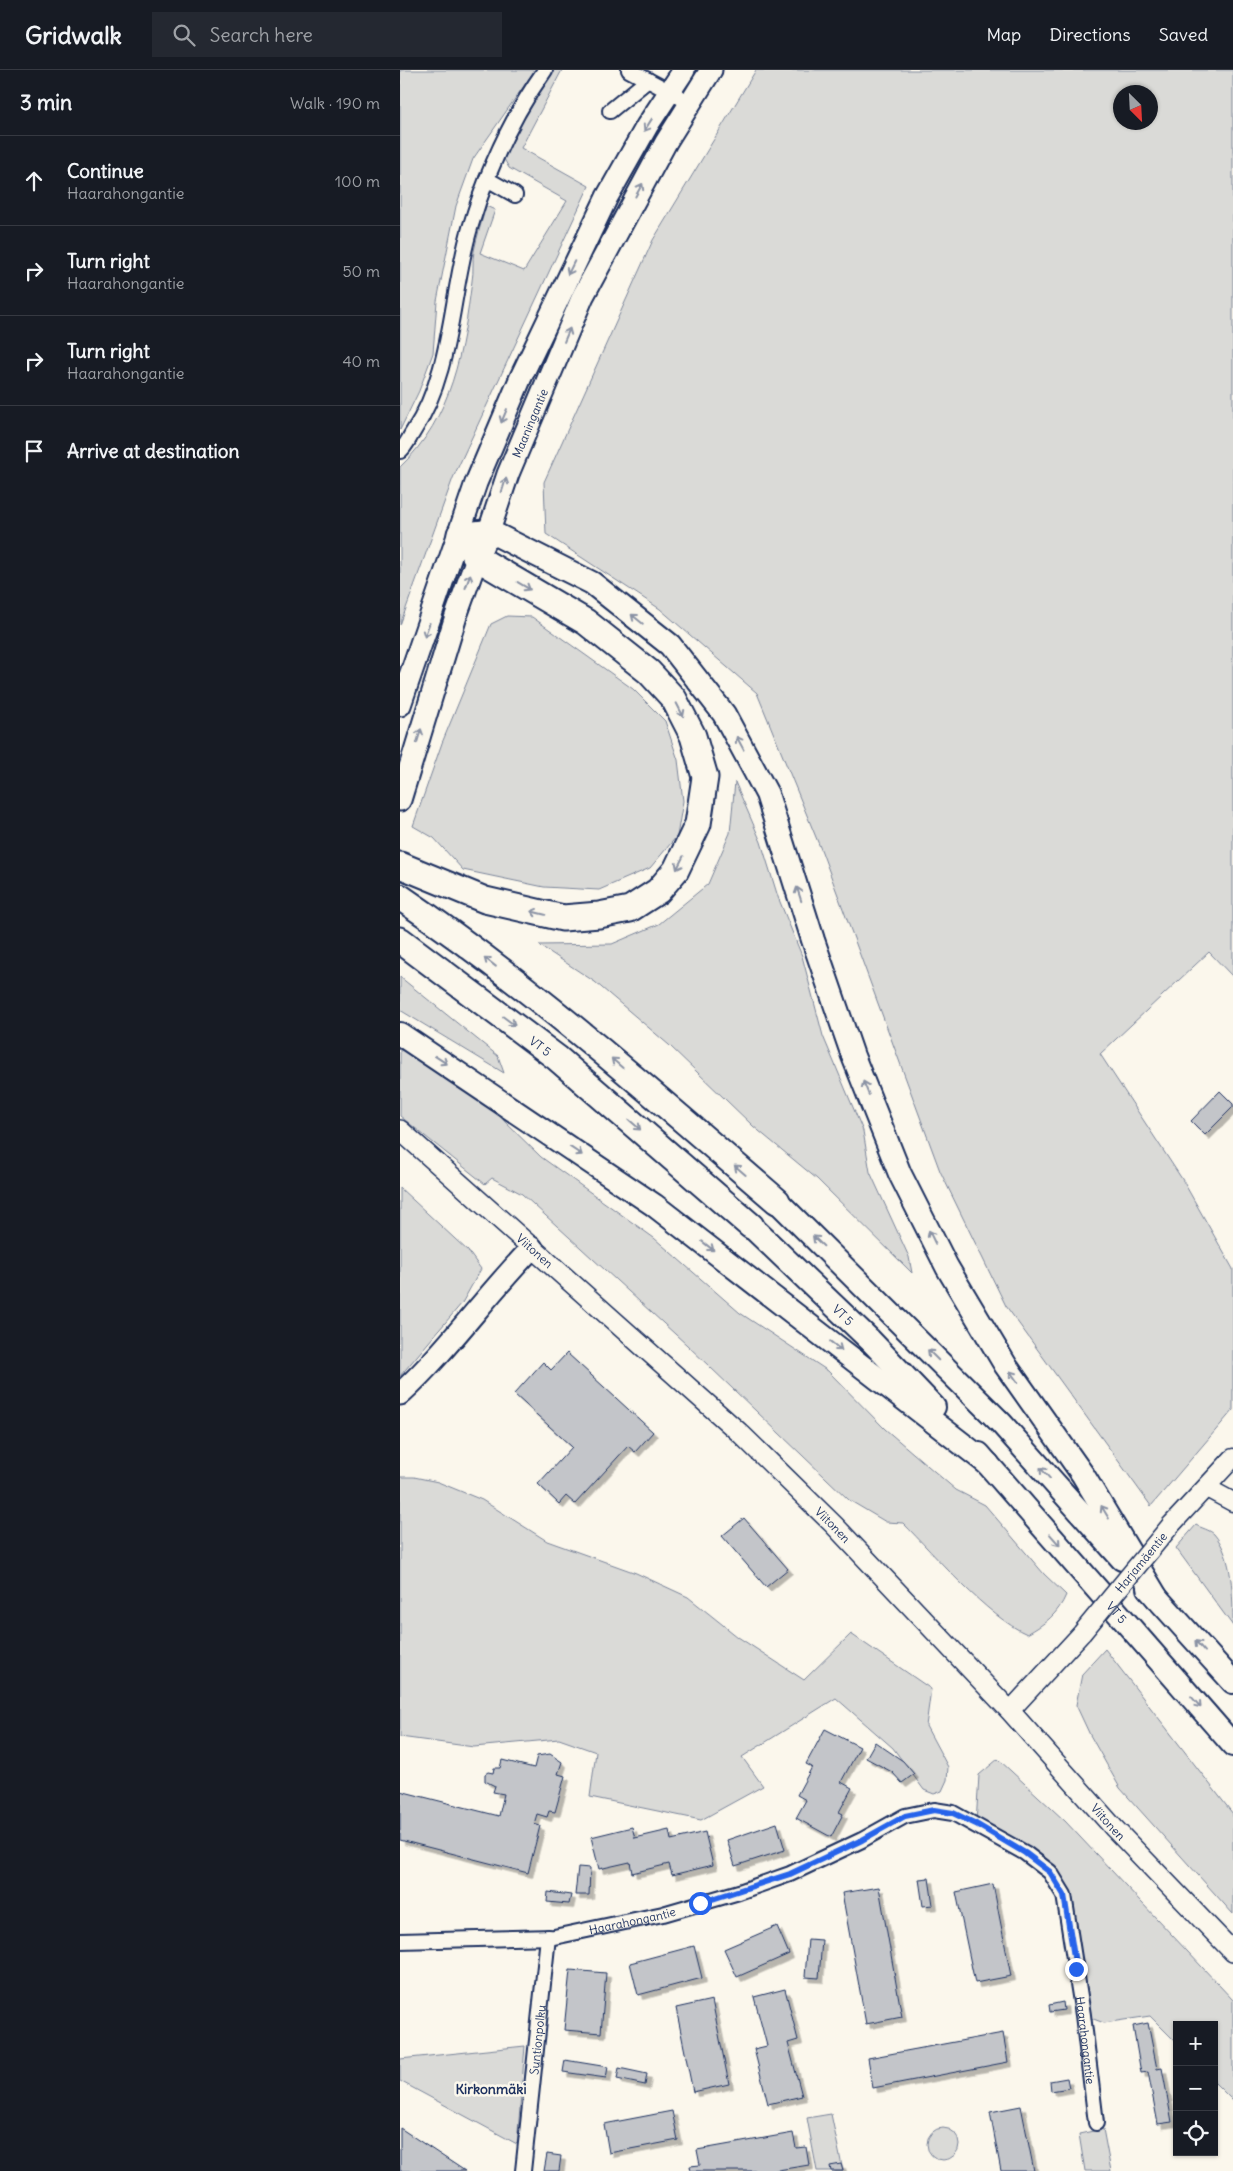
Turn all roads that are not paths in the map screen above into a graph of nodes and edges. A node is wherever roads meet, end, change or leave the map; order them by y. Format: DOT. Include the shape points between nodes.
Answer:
graph roads {
  1 [pos="545,70"];
  2 [pos="629,70"];
  3 [pos="684,70"];
  4 [pos="711,70"];
  5 [pos="648,80"];
  6 [pos="670,93"];
  7 [pos="689,102"];
  8 [pos="610,111"];
  9 [pos="486,178"];
  10 [pos="515,195"];
  11 [pos="400,450"];
  12 [pos="489,531"];
  13 [pos="460,534"];
  14 [pos="477,558"];
  15 [pos="400,704"];
  16 [pos="400,800"];
  17 [pos="400,865"];
  18 [pos="400,897"];
  19 [pos="400,940"];
  20 [pos="400,1034"];
  21 [pos="400,1130"];
  22 [pos="777,1202"];
  23 [pos="751,1226"];
  24 [pos="532,1248"];
  25 [pos="400,1394"];
  26 [pos="1233,1458"];
  27 [pos="988,1464"];
  28 [pos="1207,1488"];
  29 [pos="1233,1502"];
  30 [pos="1157,1598"];
  31 [pos="1233,1682"];
  32 [pos="1010,1711"];
  33 [pos="1233,1745"];
  34 [pos="548,1937"];
  35 [pos="400,1940"];
  36 [pos="1233,1952"];
  37 [pos="1096,2123"];
  38 [pos="523,2171"];
  1 -- 9 [label="street" via="522,103"];
  2 -- 5 [label="street"];
  3 -- 6 [label="main road, Maaningantie"];
  4 -- 7 [label="main road, Maaningantie"];
  5 -- 6 [label="street"];
  5 -- 8 [label="street"];
  6 -- 7 [label="street"];
  6 -- 13 [label="main road, Maaningantie, one-way" via="606,197 571,268 480,474"];
  12 -- 7 [label="main road, Maaningantie, one-way" via="508,474 583,296"];
  9 -- 10 [label="street"];
  9 -- 11 [label="street" via="454,298 445,358 425,415"];
  12 -- 13 [label="highway"];
  12 -- 14 [label="main road, Maaningantie"];
  30 -- 12 [label="highway, one-way" via="1083,1476 1001,1358 946,1267 900,1174 847,1038 767,794 724,714 670,645 592,583"];
  13 -- 14 [label="highway"];
  13 -- 15 [label="main road, Maaningantie, one-way"];
  16 -- 14 [label="main road, Maaningantie, one-way"];
  14 -- 17 [label="highway, one-way" via="586,622 649,672 674,699 693,736 704,777 698,824 676,870 658,892 630,909 599,915 563,918 485,900"];
  22 -- 18 [label="highway, one-way" via="584,1034 442,925"];
  19 -- 23 [label="highway, VT 5, one-way" via="557,1058"];
  20 -- 27 [label="highway, one-way" via="654,1205"];
  21 -- 24 [label="main road, Viitonen"];
  30 -- 22 [label="highway, one-way" via="1001,1423"];
  23 -- 27 [label="highway, VT 5" via="870,1340"];
  24 -- 25 [label="main road"];
  24 -- 32 [label="main road, Viitonen" via="741,1434 834,1525"];
  26 -- 28 [label="street, Harjamäentie"];
  27 -- 33 [label="highway, VT 5, one-way"];
  28 -- 29 [label="street"];
  28 -- 32 [label="street, Harjamäentie, bridge"];
  31 -- 30 [label="highway, one-way"];
  32 -- 36 [label="main road, Viitonen" via="1114,1828"];
  34 -- 35 [label="street, Haarahongantie"];
  34 -- 37 [label="street, Haarahongantie" via="663,1914 739,1892 799,1870 905,1816 934,1810 953,1813 1025,1853 1050,1872 1064,1895"];
  34 -- 38 [label="street, Suntionpolku"];
}
